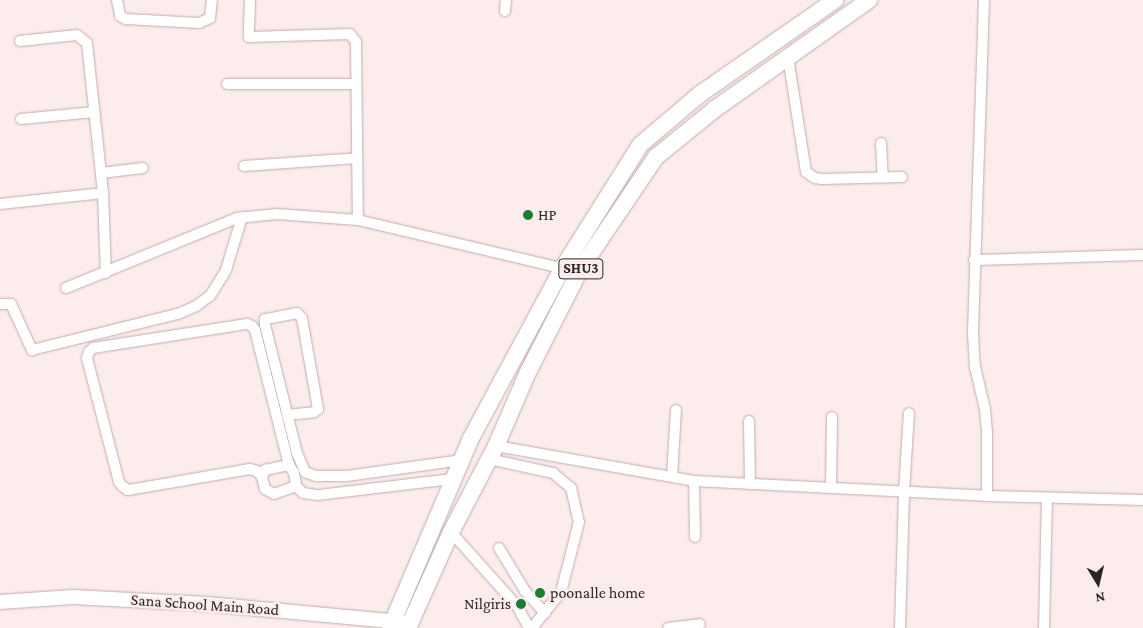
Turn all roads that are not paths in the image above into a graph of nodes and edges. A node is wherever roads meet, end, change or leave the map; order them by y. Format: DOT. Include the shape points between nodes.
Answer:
graph roads {
  1 [pos="117,0"];
  2 [pos="212,0"];
  3 [pos="250,0"];
  4 [pos="506,0"];
  5 [pos="835,0"];
  6 [pos="869,0"];
  7 [pos="984,0"];
  8 [pos="505,11"];
  9 [pos="20,41"];
  10 [pos="788,57"];
  11 [pos="227,84"];
  12 [pos="356,84"];
  13 [pos="95,112"];
  14 [pos="21,119"];
  15 [pos="881,143"];
  16 [pos="357,158"];
  17 [pos="244,166"];
  18 [pos="144,168"];
  19 [pos="101,173"];
  20 [pos="883,177"];
  21 [pos="902,177"];
  22 [pos="103,193"];
  23 [pos="0,204"];
  24 [pos="242,217"];
  25 [pos="358,220"];
  26 [pos="1143,255"];
  27 [pos="974,260"];
  28 [pos="582,268"];
  29 [pos="562,269"];
  30 [pos="106,273"];
  31 [pos="66,288"];
  32 [pos="0,304"];
  33 [pos="676,410"];
  34 [pos="909,413"];
  35 [pos="287,415"];
  36 [pos="832,417"];
  37 [pos="749,421"];
  38 [pos="493,453"];
  39 [pos="462,460"];
  40 [pos="289,465"];
  41 [pos="262,477"];
  42 [pos="672,477"];
  43 [pos="453,479"];
  44 [pos="694,481"];
  45 [pos="750,484"];
  46 [pos="296,486"];
  47 [pos="831,488"];
  48 [pos="904,492"];
  49 [pos="987,496"];
  50 [pos="1047,498"];
  51 [pos="1143,500"];
  52 [pos="451,532"];
  53 [pos="695,537"];
  54 [pos="499,548"];
  55 [pos="0,602"];
  56 [pos="544,613"];
  57 [pos="391,624"];
  58 [pos="700,624"];
  59 [pos="409,626"];
  60 [pos="531,628"];
  61 [pos="668,628"];
  62 [pos="900,628"];
  63 [pos="1044,628"];
  1 -- 2 [label="street" via="120,16 126,19 199,23 210,18"];
  3 -- 12 [label="street" via="249,37 350,34 356,42"];
  4 -- 8 [label="street"];
  5 -- 29 [label="main road, SHU3" via="700,94 640,145"];
  6 -- 10 [label="main road, SHU3"];
  7 -- 27 [label="street"];
  9 -- 13 [label="street" via="83,37 87,42"];
  10 -- 20 [label="street" via="806,172 815,178"];
  10 -- 28 [label="main road, SHU3" via="656,157"];
  11 -- 12 [label="street"];
  12 -- 16 [label="street"];
  13 -- 14 [label="street"];
  13 -- 19 [label="street"];
  15 -- 20 [label="street"];
  16 -- 17 [label="street"];
  16 -- 25 [label="street"];
  18 -- 19 [label="street"];
  19 -- 22 [label="street"];
  20 -- 21 [label="street"];
  22 -- 23 [label="street"];
  22 -- 30 [label="street"];
  24 -- 25 [label="street" via="277,214"];
  24 -- 30 [label="street"];
  24 -- 32 [label="street" via="226,270 210,296 178,314 32,350 11,304"];
  25 -- 29 [label="street"];
  26 -- 27 [label="street"];
  27 -- 49 [label="street" via="973,333 975,367 988,433"];
  28 -- 29 [label="street"];
  28 -- 38 [label="main road, SHU3" via="528,372"];
  29 -- 39 [label="main road, SHU3"];
  30 -- 31 [label="street"];
  33 -- 42 [label="street"];
  34 -- 48 [label="street"];
  35 -- 35 [label="street" via="265,319 297,313 302,318 318,409"];
  35 -- 39 [label="street" via="302,466 306,472 316,476 347,476"];
  36 -- 47 [label="street"];
  37 -- 45 [label="street"];
  38 -- 42 [label="street"];
  38 -- 52 [label="main road, SHU3"];
  38 -- 56 [label="street" via="553,473 571,488 579,522 561,592"];
  39 -- 43 [label="main road, SHU3"];
  40 -- 41 [label="street" via="264,470"];
  40 -- 41 [label="street" via="252,326 247,324 93,348 89,352 87,358 122,486 128,490 250,469"];
  40 -- 46 [label="street"];
  41 -- 46 [label="street" via="265,490 274,494"];
  42 -- 44 [label="street"];
  43 -- 46 [label="street" via="318,494 303,493"];
  43 -- 57 [label="main road, SHU3"];
  44 -- 45 [label="street"];
  44 -- 53 [label="street"];
  45 -- 47 [label="street"];
  47 -- 48 [label="street"];
  48 -- 49 [label="street"];
  48 -- 62 [label="street"];
  49 -- 50 [label="street"];
  50 -- 51 [label="street"];
  50 -- 63 [label="street"];
  52 -- 59 [label="main road, SHU3"];
  52 -- 60 [label="street" via="516,606"];
  54 -- 56 [label="street" via="525,591"];
  55 -- 57 [label="street, Sana School Main Road" via="74,597 207,604"];
  56 -- 60 [label="street"];
  57 -- 59 [label="street, Sana School Main Road"];
  58 -- 61 [label="street"];
}
